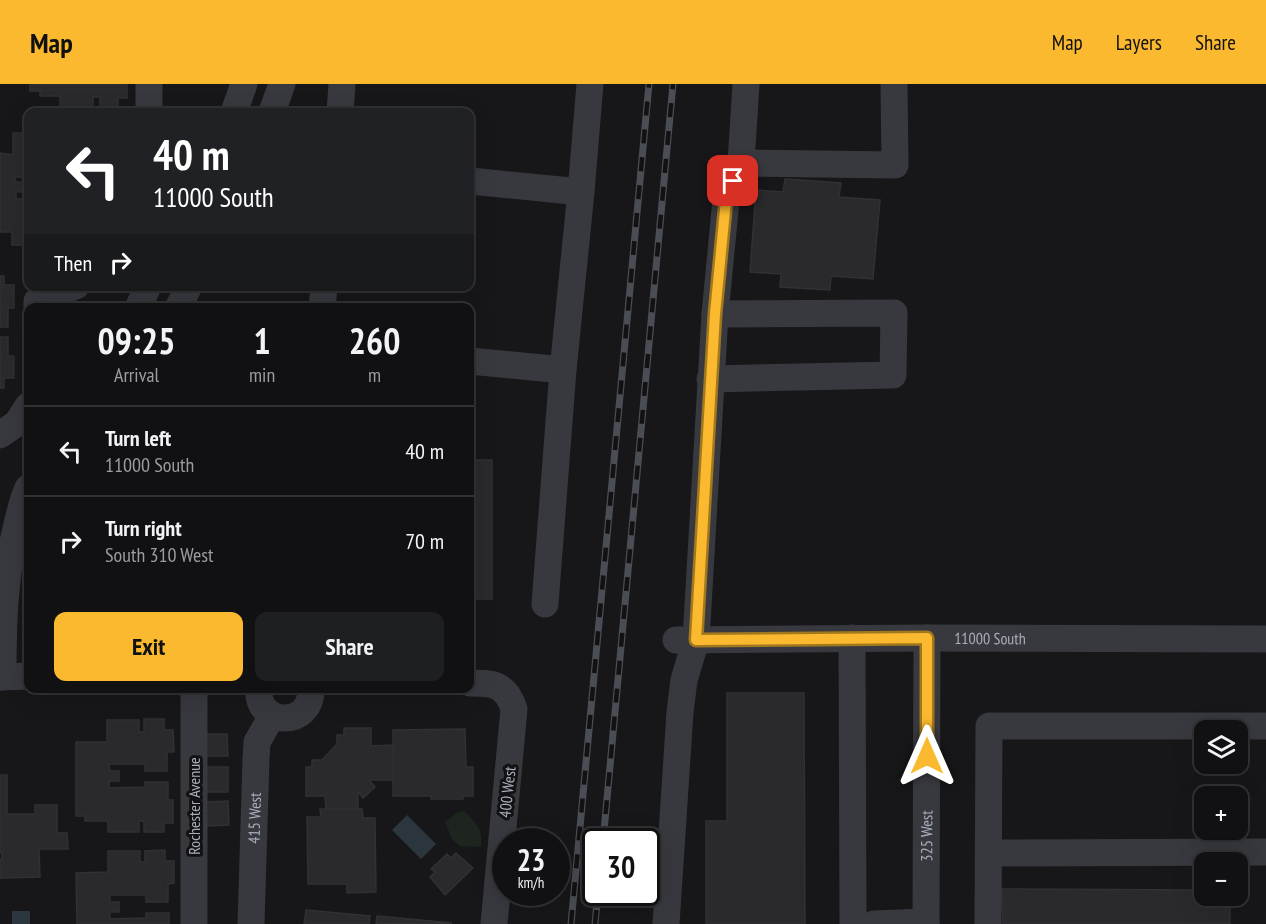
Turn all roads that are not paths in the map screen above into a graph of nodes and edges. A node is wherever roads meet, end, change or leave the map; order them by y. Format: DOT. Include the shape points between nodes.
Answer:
graph roads {
  1 [pos="149,84"];
  2 [pos="244,84"];
  3 [pos="282,84"];
  4 [pos="342,84"];
  5 [pos="591,84"];
  6 [pos="746,84"];
  7 [pos="894,84"];
  8 [pos="149,108"];
  9 [pos="235,108"];
  10 [pos="273,108"];
  11 [pos="340,108"];
  12 [pos="741,163"];
  13 [pos="474,181"];
  14 [pos="581,192"];
  15 [pos="63,291"];
  16 [pos="37,303"];
  17 [pos="715,314"];
  18 [pos="474,361"];
  19 [pos="563,369"];
  20 [pos="710,379"];
  21 [pos="24,412"];
  22 [pos="0,435"];
  23 [pos="24,496"];
  24 [pos="17,598"];
  25 [pos="545,604"];
  26 [pos="852,638"];
  27 [pos="927,638"];
  28 [pos="1266,639"];
  29 [pos="686,640"];
  30 [pos="10,677"];
  31 [pos="474,683"];
  32 [pos="194,693"];
  33 [pos="259,693"];
  34 [pos="312,693"];
  35 [pos="272,716"];
  36 [pos="1266,726"];
  37 [pos="1266,852"];
  38 [pos="990,853"];
  39 [pos="926,923"];
  40 [pos="194,924"];
  41 [pos="251,924"];
  42 [pos="494,924"];
  43 [pos="666,924"];
  44 [pos="853,924"];
  45 [pos="874,924"];
  46 [pos="988,924"];
  1 -- 8 [label="street"];
  2 -- 9 [label="street"];
  3 -- 10 [label="street"];
  4 -- 11 [label="street"];
  5 -- 14 [label="street"];
  6 -- 12 [label="street"];
  7 -- 12 [label="street" via="895,165"];
  12 -- 17 [label="street" via="726,200"];
  13 -- 14 [label="street"];
  14 -- 19 [label="street"];
  15 -- 16 [label="street"];
  17 -- 20 [label="street"];
  17 -- 20 [label="street" via="894,314 893,375"];
  18 -- 19 [label="street"];
  19 -- 25 [label="street"];
  20 -- 29 [label="street"];
  21 -- 22 [label="street" via="17,423"];
  23 -- 24 [label="street" via="8,562"];
  24 -- 30 [label="street" via="3,625"];
  26 -- 27 [label="street, 11000 South"];
  26 -- 29 [label="street, 11000 South"];
  26 -- 44 [label="street"];
  27 -- 28 [label="street, 11000 South"];
  27 -- 39 [label="street, 325 West"];
  29 -- 43 [label="street"];
  31 -- 42 [label="street, 400 West" via="501,687 514,709"];
  32 -- 40 [label="street, Rochester Avenue"];
  33 -- 35 [label="street" via="260,701"];
  34 -- 35 [label="street" via="301,713 292,718"];
  35 -- 41 [label="street, 415 West" via="258,742 256,759"];
  36 -- 38 [label="street" via="989,726"];
  37 -- 38 [label="street"];
  38 -- 46 [label="street"];
  39 -- 45 [label="street"];
}
